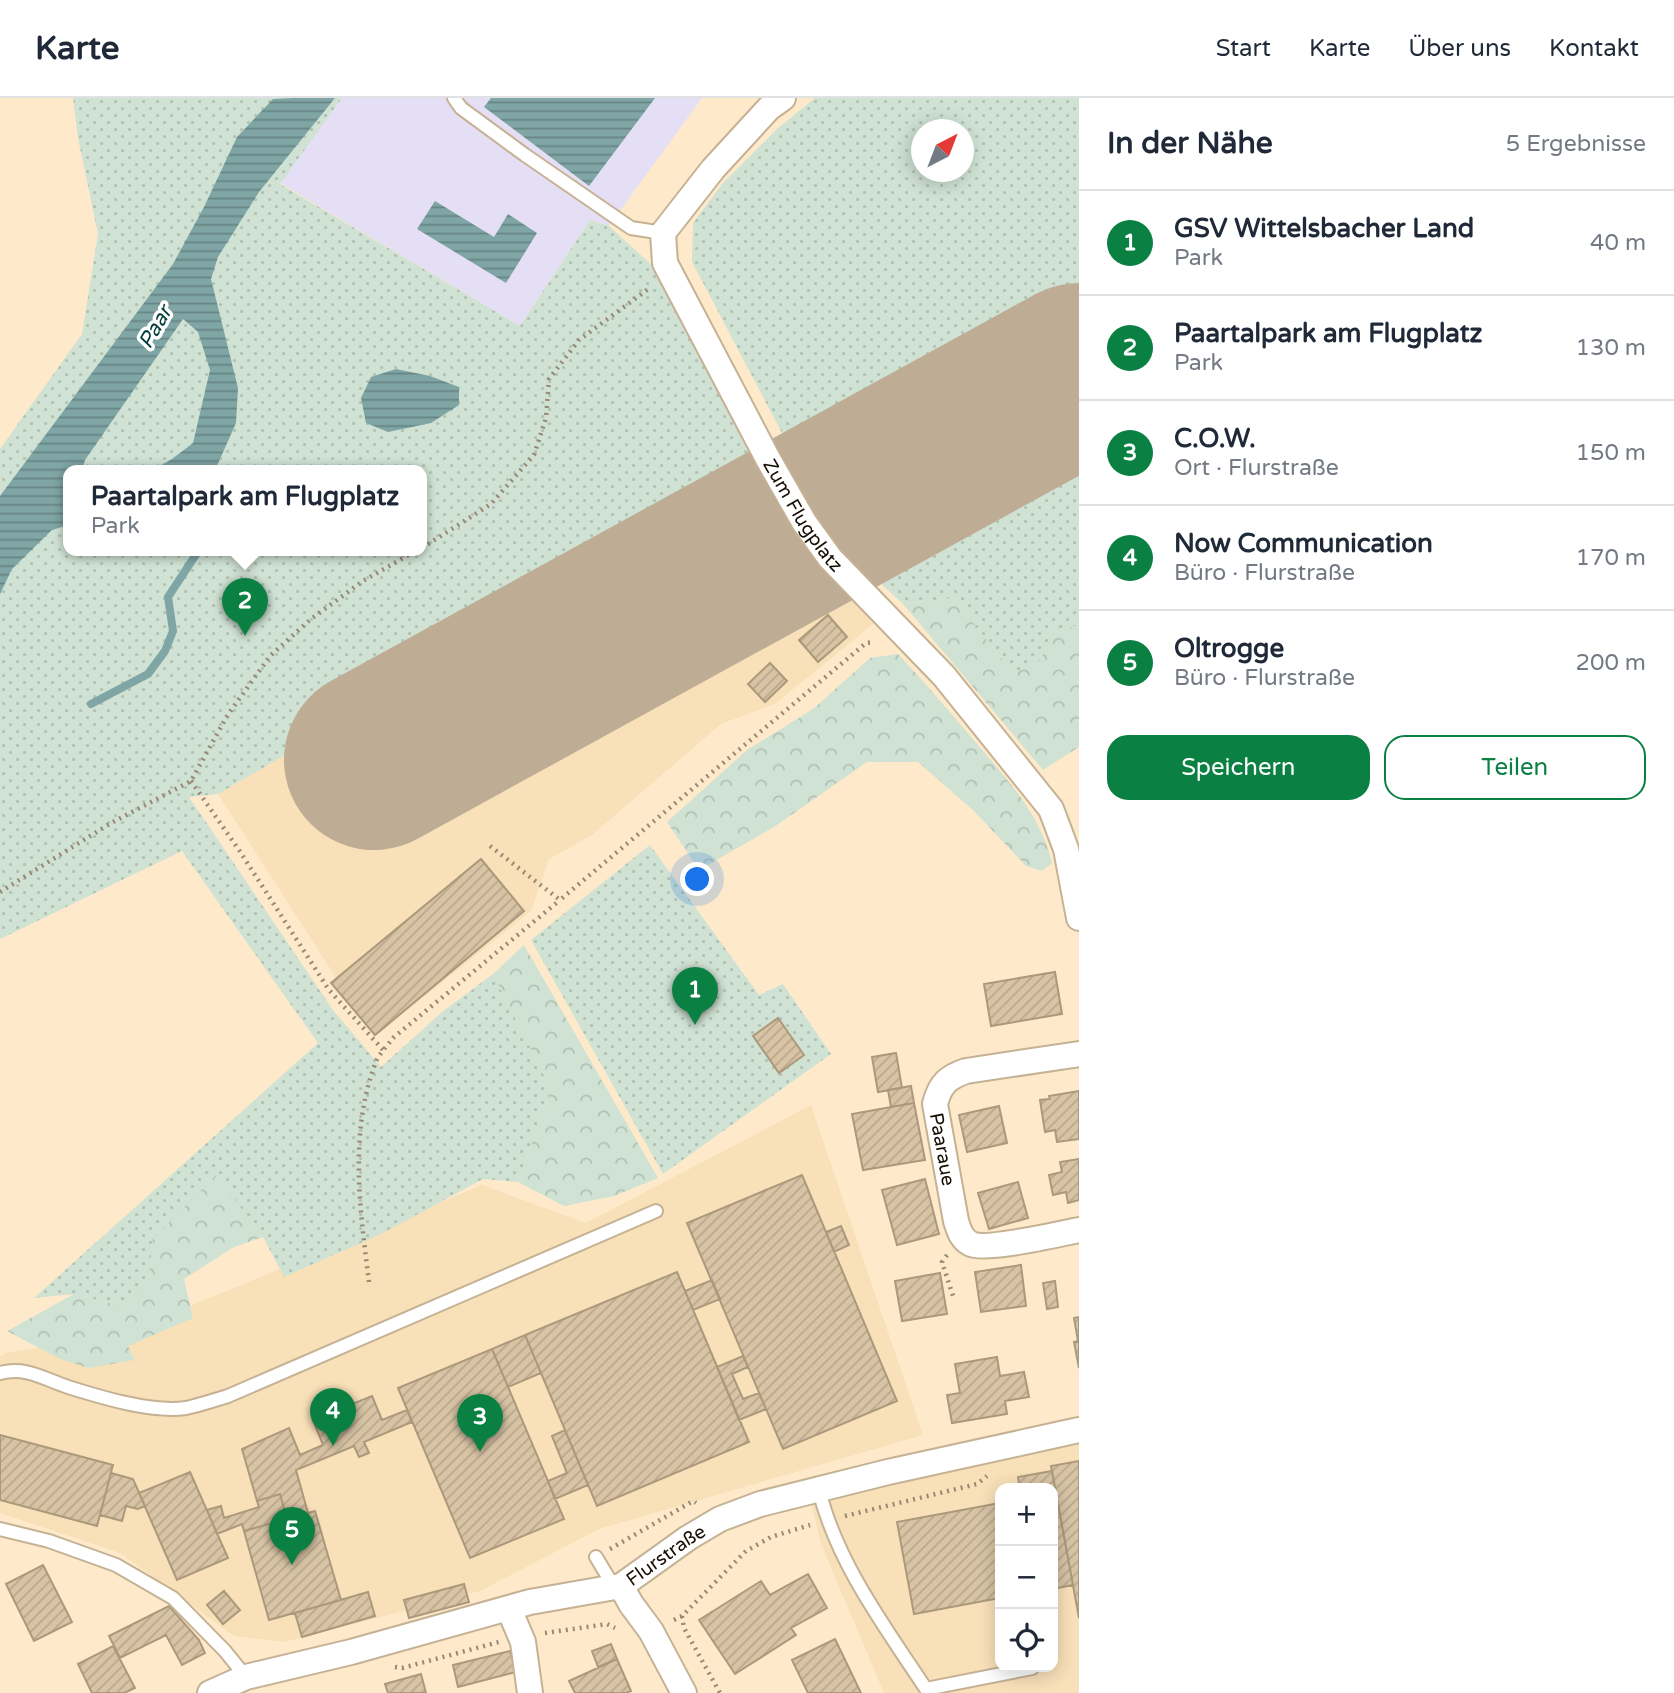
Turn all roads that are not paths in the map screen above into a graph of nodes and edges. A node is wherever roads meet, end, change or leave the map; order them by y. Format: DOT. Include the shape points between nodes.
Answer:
graph roads {
  1 [pos="454,98"];
  2 [pos="783,98"];
  3 [pos="663,233"];
  4 [pos="1079,918"];
  5 [pos="1079,1054"];
  6 [pos="656,1211"];
  7 [pos="1079,1230"];
  8 [pos="0,1373"];
  9 [pos="1079,1430"];
  10 [pos="819,1490"];
  11 [pos="0,1529"];
  12 [pos="596,1557"];
  13 [pos="618,1586"];
  14 [pos="509,1609"];
  15 [pos="1012,1672"];
  16 [pos="230,1687"];
  17 [pos="530,1693"];
  18 [pos="684,1693"];
  1 -- 3 [label="lane" via="461,108 631,228"];
  2 -- 3 [label="street" via="713,169"];
  3 -- 4 [label="street, Zum Flugplatz" via="671,275 804,522 830,558 944,676 1051,809 1066,849"];
  5 -- 7 [label="street, Paaraue" via="950,1076 939,1088 935,1104 956,1221 971,1244 988,1246"];
  6 -- 8 [label="lane" via="228,1395 184,1408 112,1399 14,1369"];
  9 -- 10 [label="street, Flurstraße"];
  10 -- 13 [label="street, Flurstraße" via="720,1519"];
  10 -- 15 [label="lane" via="827,1520 866,1598 926,1689"];
  11 -- 16 [label="lane" via="116,1565 173,1598 225,1651"];
  12 -- 13 [label="lane"];
  13 -- 14 [label="street, Flurstraße"];
  13 -- 18 [label="street" via="651,1631"];
  14 -- 16 [label="street, Flurstraße"];
  14 -- 17 [label="street" via="521,1636"];
}
